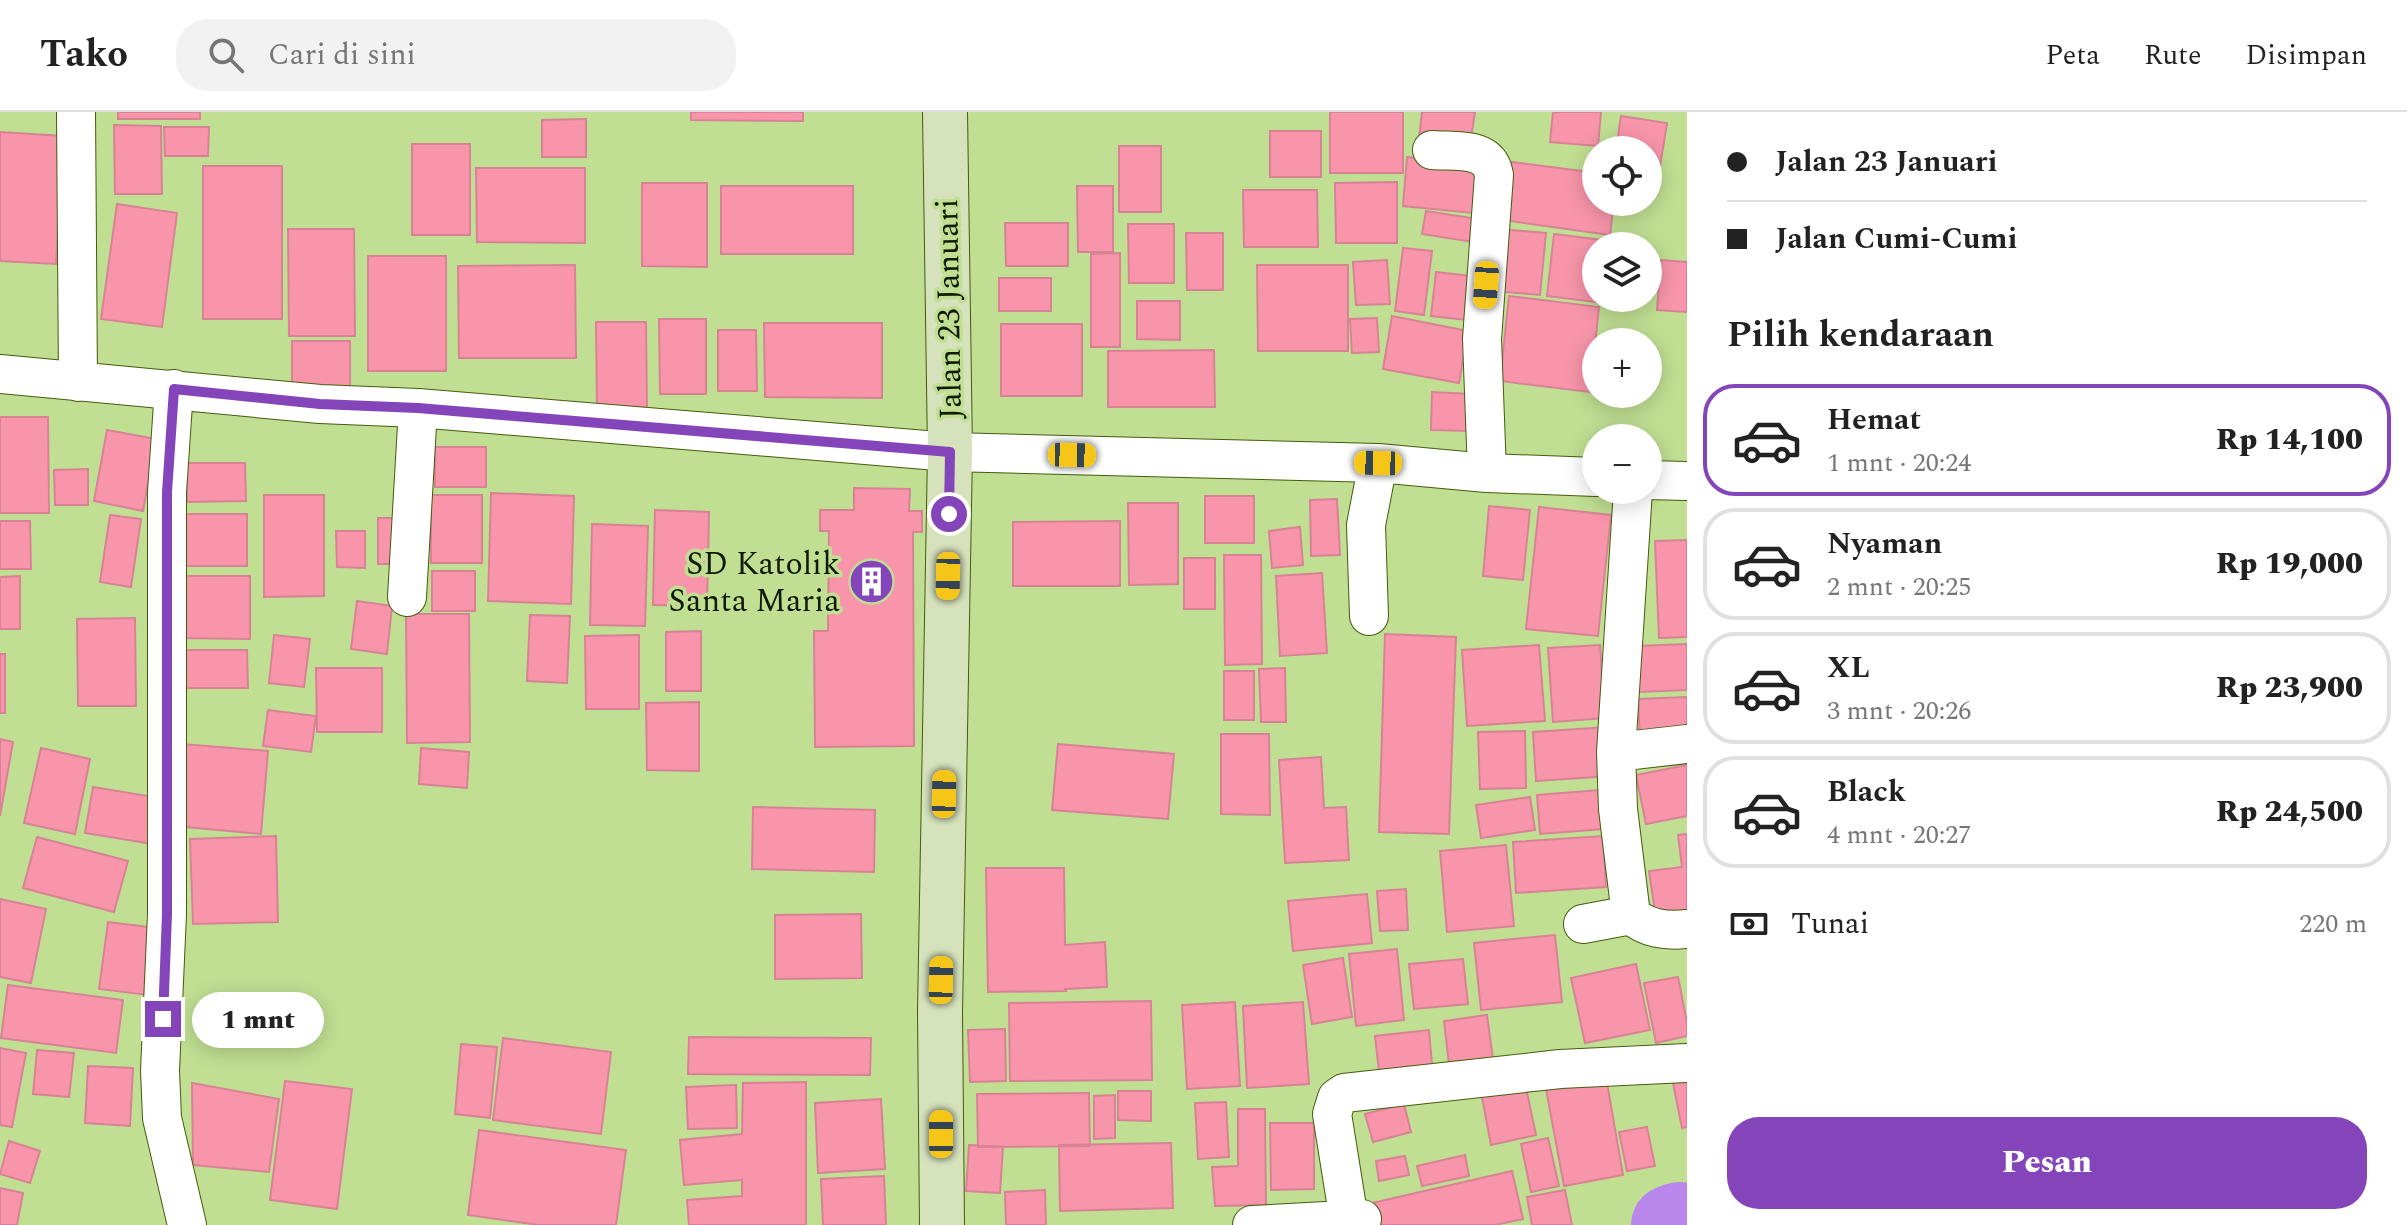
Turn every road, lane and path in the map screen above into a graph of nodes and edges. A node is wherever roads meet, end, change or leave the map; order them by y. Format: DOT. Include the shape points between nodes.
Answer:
graph roads {
  1 [pos="76,112"];
  2 [pos="945,112"];
  3 [pos="1432,150"];
  4 [pos="0,374"];
  5 [pos="78,382"];
  6 [pos="174,389"];
  7 [pos="418,408"];
  8 [pos="950,452"];
  9 [pos="1378,463"];
  10 [pos="1487,473"];
  11 [pos="1582,476"];
  12 [pos="1662,480"];
  13 [pos="1687,481"];
  14 [pos="1632,504"];
  15 [pos="407,597"];
  16 [pos="1369,616"];
  17 [pos="1687,744"];
  18 [pos="1616,752"];
  19 [pos="1631,915"];
  20 [pos="1583,924"];
  21 [pos="1687,929"];
  22 [pos="1687,1063"];
  23 [pos="187,1225"];
  24 [pos="942,1225"];
  25 [pos="1252,1225"];
  1 -- 5 [label="street"];
  2 -- 8 [label="street, Jalan 23 Januari"];
  3 -- 10 [label="street" via="1480,153 1494,175 1482,339"];
  4 -- 5 [label="street"];
  5 -- 6 [label="street"];
  6 -- 7 [label="street"];
  6 -- 23 [label="street" via="167,492 167,914 160,1071 162,1118"];
  7 -- 8 [label="street"];
  7 -- 15 [label="street"];
  8 -- 9 [label="street"];
  8 -- 24 [label="street, Jalan 23 Januari" via="940,1012"];
  9 -- 10 [label="street"];
  9 -- 16 [label="street" via="1366,525"];
  10 -- 11 [label="street"];
  12 -- 13 [label="street"];
  14 -- 18 [label="street"];
  17 -- 18 [label="street"];
  18 -- 19 [label="street"];
  19 -- 20 [label="street"];
  19 -- 21 [label="street" via="1654,928"];
  22 -- 25 [label="street" via="1573,1068 1344,1093 1332,1114 1356,1220"];
}
